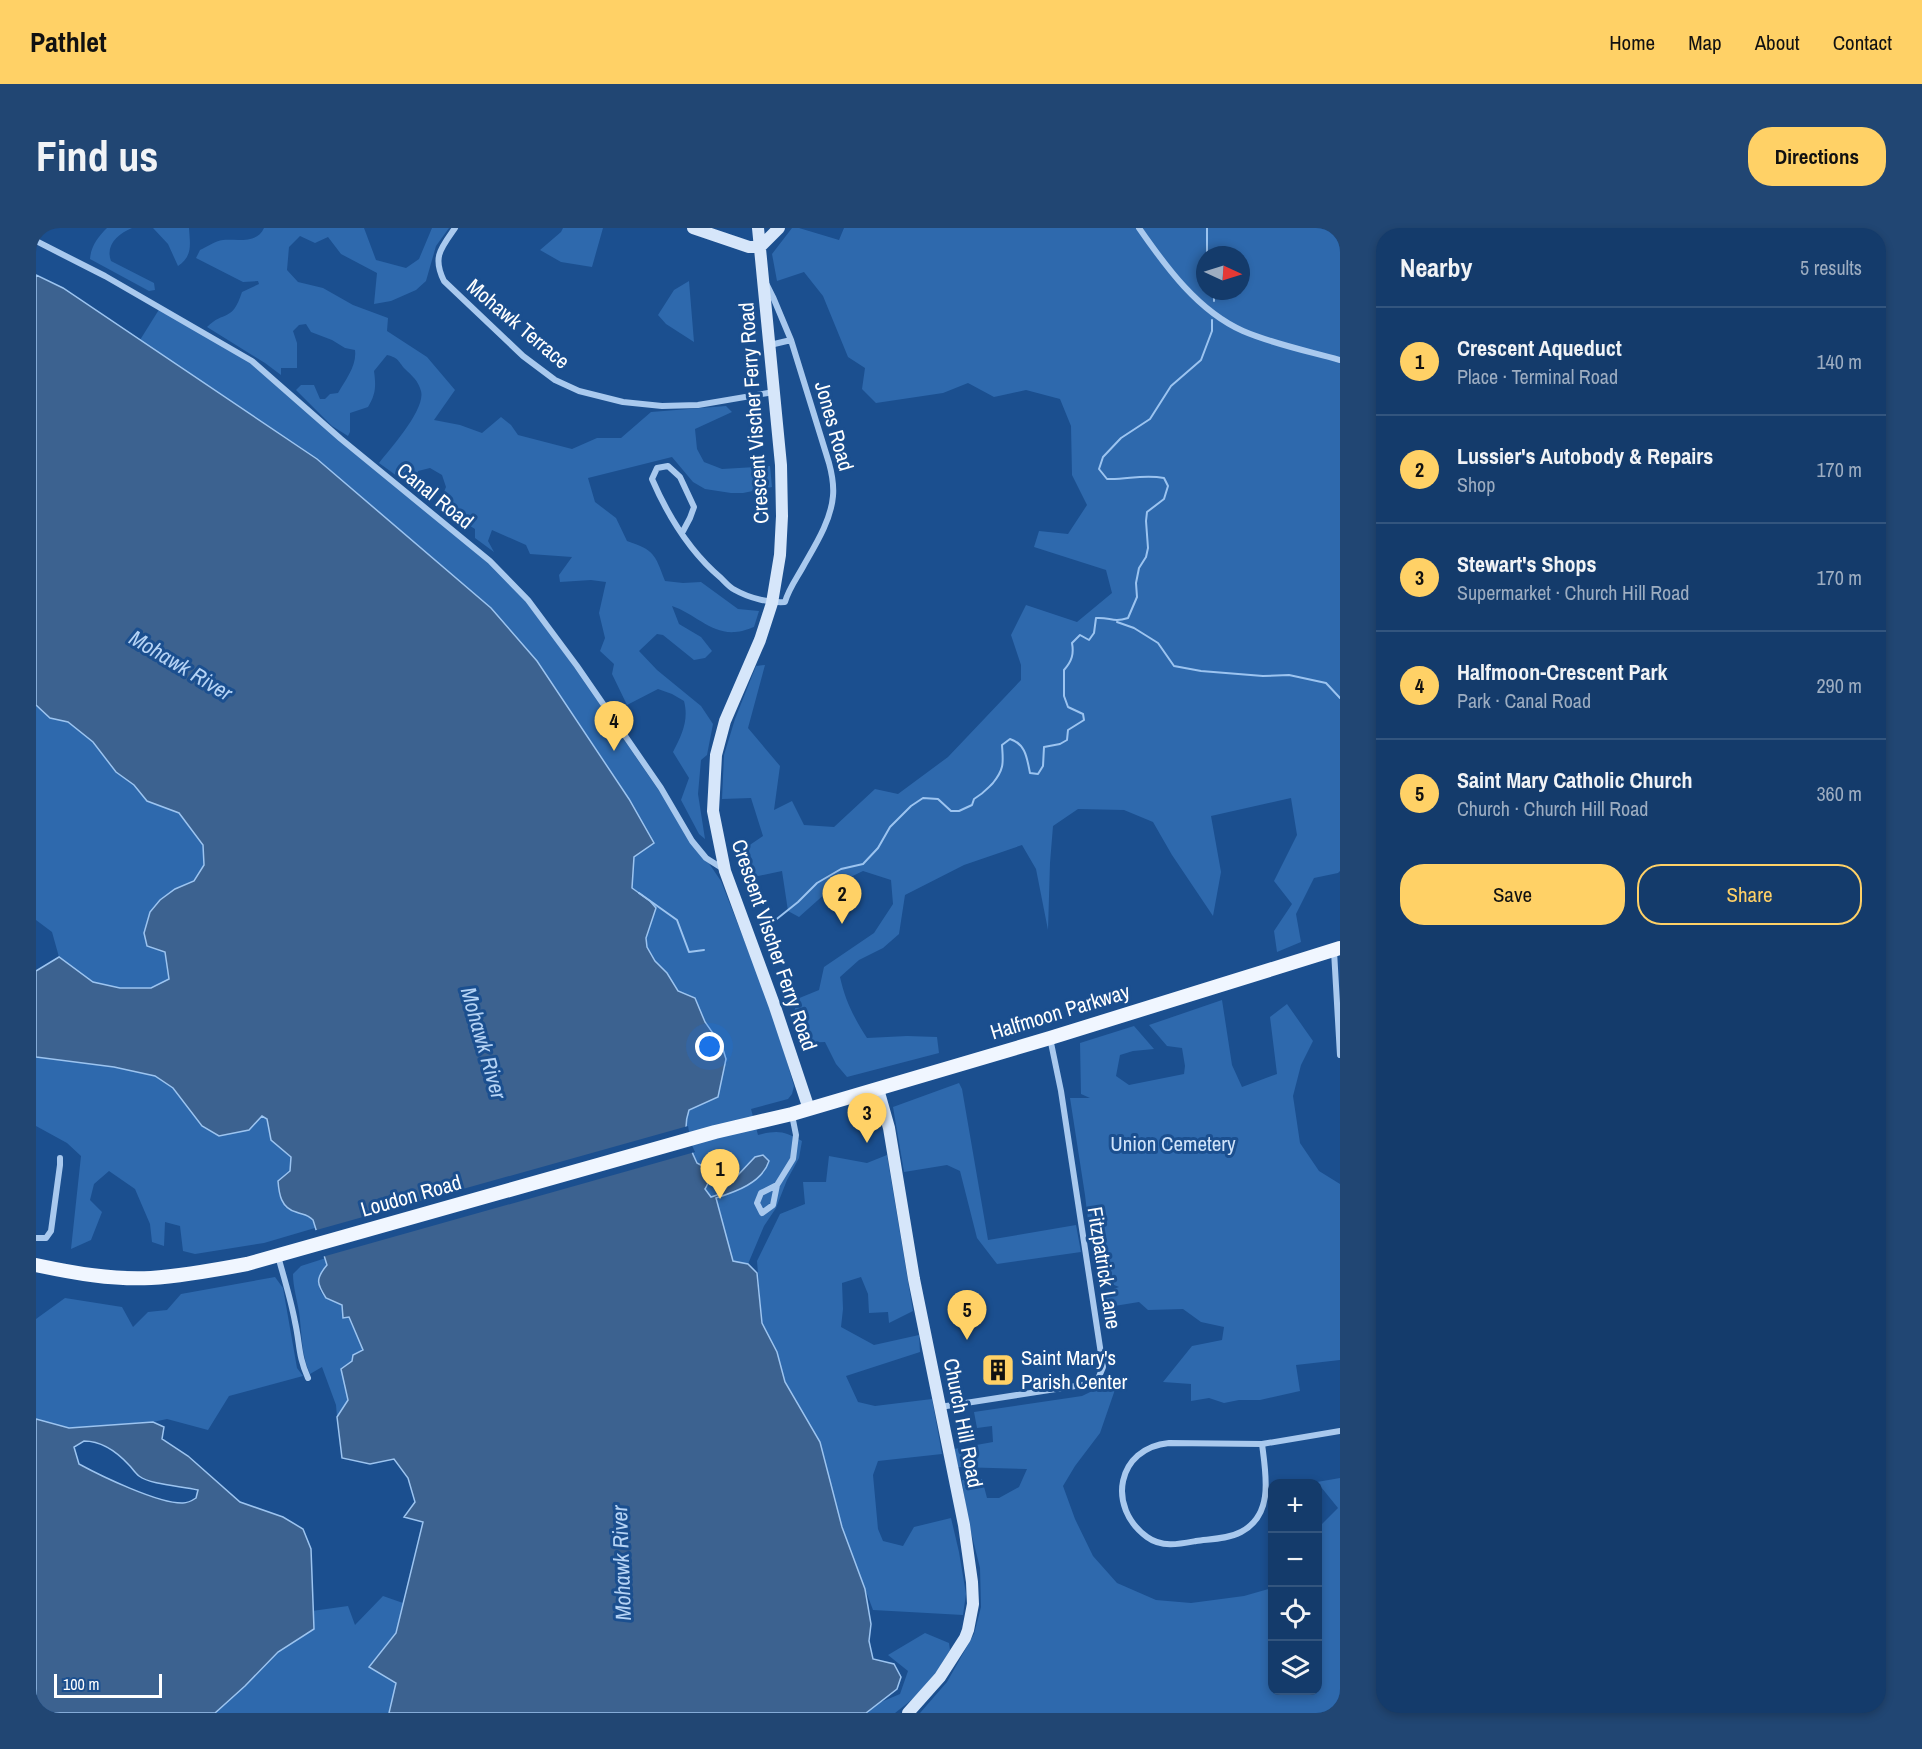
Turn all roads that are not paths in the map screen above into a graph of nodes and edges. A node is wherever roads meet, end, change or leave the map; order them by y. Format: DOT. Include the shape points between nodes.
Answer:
graph roads {
  1 [pos="455,228"];
  2 [pos="693,228"];
  3 [pos="758,228"];
  4 [pos="779,228"];
  5 [pos="1139,228"];
  6 [pos="36,241"];
  7 [pos="760,247"];
  8 [pos="763,280"];
  9 [pos="791,340"];
  10 [pos="769,345"];
  11 [pos="1340,360"];
  12 [pos="774,392"];
  13 [pos="682,533"];
  14 [pos="772,603"];
  15 [pos="725,871"];
  16 [pos="1337,949"];
  17 [pos="1339,1022"];
  18 [pos="1050,1038"];
  19 [pos="1340,1055"];
  20 [pos="878,1089"];
  21 [pos="809,1109"];
  22 [pos="792,1114"];
  23 [pos="60,1158"];
  24 [pos="777,1185"];
  25 [pos="36,1238"];
  26 [pos="278,1256"];
  27 [pos="36,1265"];
  28 [pos="308,1378"];
  29 [pos="939,1407"];
  30 [pos="1340,1431"];
  31 [pos="1262,1444"];
  32 [pos="908,1713"];
  1 -- 12 [label="street, Mohawk Terrace" via="438,254 444,281 523,356 564,385 623,402 662,406 698,405"];
  2 -- 7 [label="main road" via="749,247"];
  3 -- 7 [label="main road, Crescent Vischer Ferry Road"];
  4 -- 7 [label="main road"];
  5 -- 11 [label="street" via="1186,288 1212,313 1242,331"];
  6 -- 15 [label="street, Canal Road" via="252,361 340,439 490,561 528,600 577,666 661,788 692,841 706,858"];
  7 -- 8 [label="main road, Crescent Vischer Ferry Road"];
  8 -- 9 [label="street, Jones Road"];
  8 -- 10 [label="main road, Crescent Vischer Ferry Road"];
  9 -- 10 [label="street"];
  9 -- 14 [label="street, Jones Road" via="829,463 833,497 816,544 785,602"];
  10 -- 12 [label="main road, Crescent Vischer Ferry Road"];
  12 -- 14 [label="main road, Crescent Vischer Ferry Road" via="782,516"];
  13 -- 13 [label="street" via="694,507 680,477 668,466 657,468 652,479 663,505"];
  13 -- 14 [label="street" via="710,569 735,590"];
  14 -- 15 [label="main road, Crescent Vischer Ferry Road" via="725,721 717,755 712,811"];
  15 -- 21 [label="main road, Crescent Vischer Ferry Road"];
  16 -- 17 [label="street"];
  16 -- 18 [label="main road, Halfmoon Parkway"];
  17 -- 19 [label="street"];
  18 -- 20 [label="main road, Halfmoon Parkway"];
  18 -- 29 [label="street, Fitzpatrick Lane" via="1103,1367 1098,1379 1088,1384"];
  20 -- 21 [label="main road, Halfmoon Parkway"];
  20 -- 29 [label="main road, Church Hill Road"];
  21 -- 22 [label="main road, Halfmoon Parkway"];
  22 -- 24 [label="street" via="796,1135 793,1160"];
  22 -- 26 [label="main road, Loudon Road" via="715,1132"];
  23 -- 25 [label="street" via="51,1231 46,1238"];
  26 -- 27 [label="main road, Loudon Road" via="149,1278 88,1275"];
  26 -- 28 [label="street" via="292,1306 299,1354"];
  29 -- 32 [label="main road, Church Hill Road" via="964,1526 973,1604 965,1638 940,1677"];
  30 -- 31 [label="street"];
  31 -- 31 [label="street" via="1152,1446 1139,1454 1127,1470 1121,1488 1124,1509 1139,1531 1160,1543 1174,1545 1240,1532 1258,1517 1265,1499"];
}
